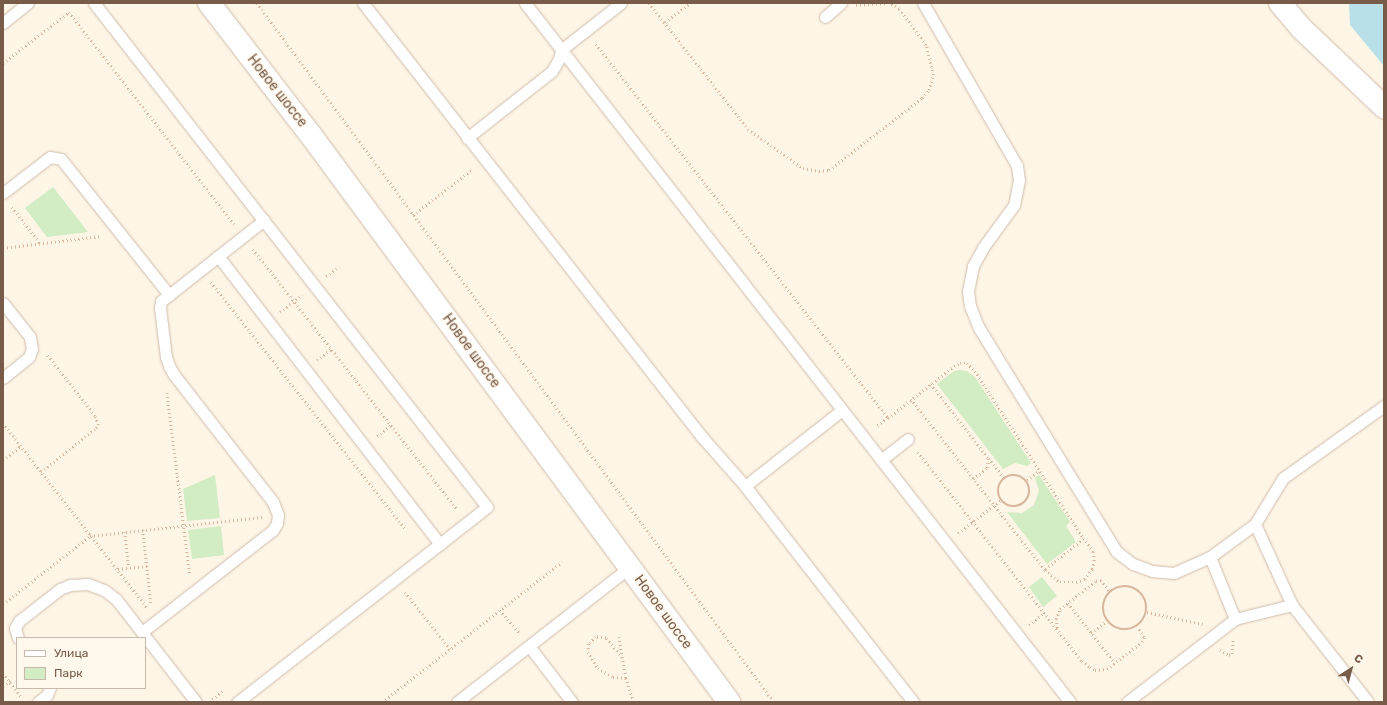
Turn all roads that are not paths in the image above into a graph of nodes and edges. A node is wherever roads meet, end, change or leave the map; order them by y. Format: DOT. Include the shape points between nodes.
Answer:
graph roads {
  1 [pos="28,3"];
  2 [pos="94,3"];
  3 [pos="209,3"];
  4 [pos="363,3"];
  5 [pos="524,3"];
  6 [pos="621,3"];
  7 [pos="923,3"];
  8 [pos="1280,3"];
  9 [pos="840,4"];
  10 [pos="825,17"];
  11 [pos="3,23"];
  12 [pos="561,50"];
  13 [pos="1384,107"];
  14 [pos="467,138"];
  15 [pos="5,197"];
  16 [pos="264,220"];
  17 [pos="218,256"];
  18 [pos="169,295"];
  19 [pos="3,303"];
  20 [pos="3,378"];
  21 [pos="1384,406"];
  22 [pos="842,410"];
  23 [pos="908,439"];
  24 [pos="881,460"];
  25 [pos="745,486"];
  26 [pos="1255,524"];
  27 [pos="440,544"];
  28 [pos="1210,557"];
  29 [pos="630,567"];
  30 [pos="1292,605"];
  31 [pos="1235,619"];
  32 [pos="142,632"];
  33 [pos="17,637"];
  34 [pos="146,637"];
  35 [pos="146,637"];
  36 [pos="529,646"];
  37 [pos="49,689"];
  38 [pos="38,702"];
  39 [pos="196,702"];
  40 [pos="237,702"];
  41 [pos="457,702"];
  42 [pos="572,702"];
  43 [pos="729,702"];
  44 [pos="913,702"];
  45 [pos="1070,702"];
  46 [pos="1127,702"];
  47 [pos="1368,702"];
  1 -- 11 [label="lane"];
  2 -- 16 [label="lane"];
  3 -- 29 [label="street, Новое шоссе" via="310,134"];
  4 -- 14 [label="lane"];
  5 -- 12 [label="lane"];
  6 -- 12 [label="lane"];
  7 -- 28 [label="lane" via="1017,166 1019,180 1014,205 984,246 969,280 970,306 978,328 1117,552 1133,564 1152,571 1174,573"];
  8 -- 13 [label="street" via="1301,28"];
  9 -- 10 [label="lane"];
  12 -- 14 [label="lane" via="552,71"];
  12 -- 22 [label="lane"];
  14 -- 25 [label="lane" via="702,437"];
  15 -- 18 [label="lane" via="50,158 61,159"];
  16 -- 17 [label="lane"];
  16 -- 27 [label="lane" via="487,507"];
  17 -- 18 [label="lane"];
  17 -- 27 [label="lane"];
  18 -- 32 [label="lane" via="161,301 160,308 166,357 174,375 273,502 278,515 273,530 192,593 155,618"];
  19 -- 20 [label="lane" via="30,337 32,349 29,357"];
  21 -- 26 [label="lane" via="1282,478"];
  22 -- 24 [label="lane"];
  22 -- 25 [label="lane"];
  23 -- 24 [label="lane"];
  24 -- 45 [label="lane"];
  25 -- 44 [label="lane"];
  26 -- 28 [label="lane"];
  26 -- 30 [label="lane"];
  27 -- 40 [label="lane"];
  28 -- 31 [label="lane"];
  29 -- 36 [label="lane"];
  29 -- 43 [label="street, Новое шоссе"];
  30 -- 31 [label="lane"];
  30 -- 47 [label="lane"];
  31 -- 46 [label="lane"];
  32 -- 33 [label="lane" via="116,599 104,590 88,584 70,585 60,589 19,621 15,628"];
  32 -- 34 [label="lane"];
  35 -- 39 [label="lane"];
  36 -- 41 [label="lane"];
  36 -- 42 [label="lane"];
  37 -- 38 [label="lane"];
}
